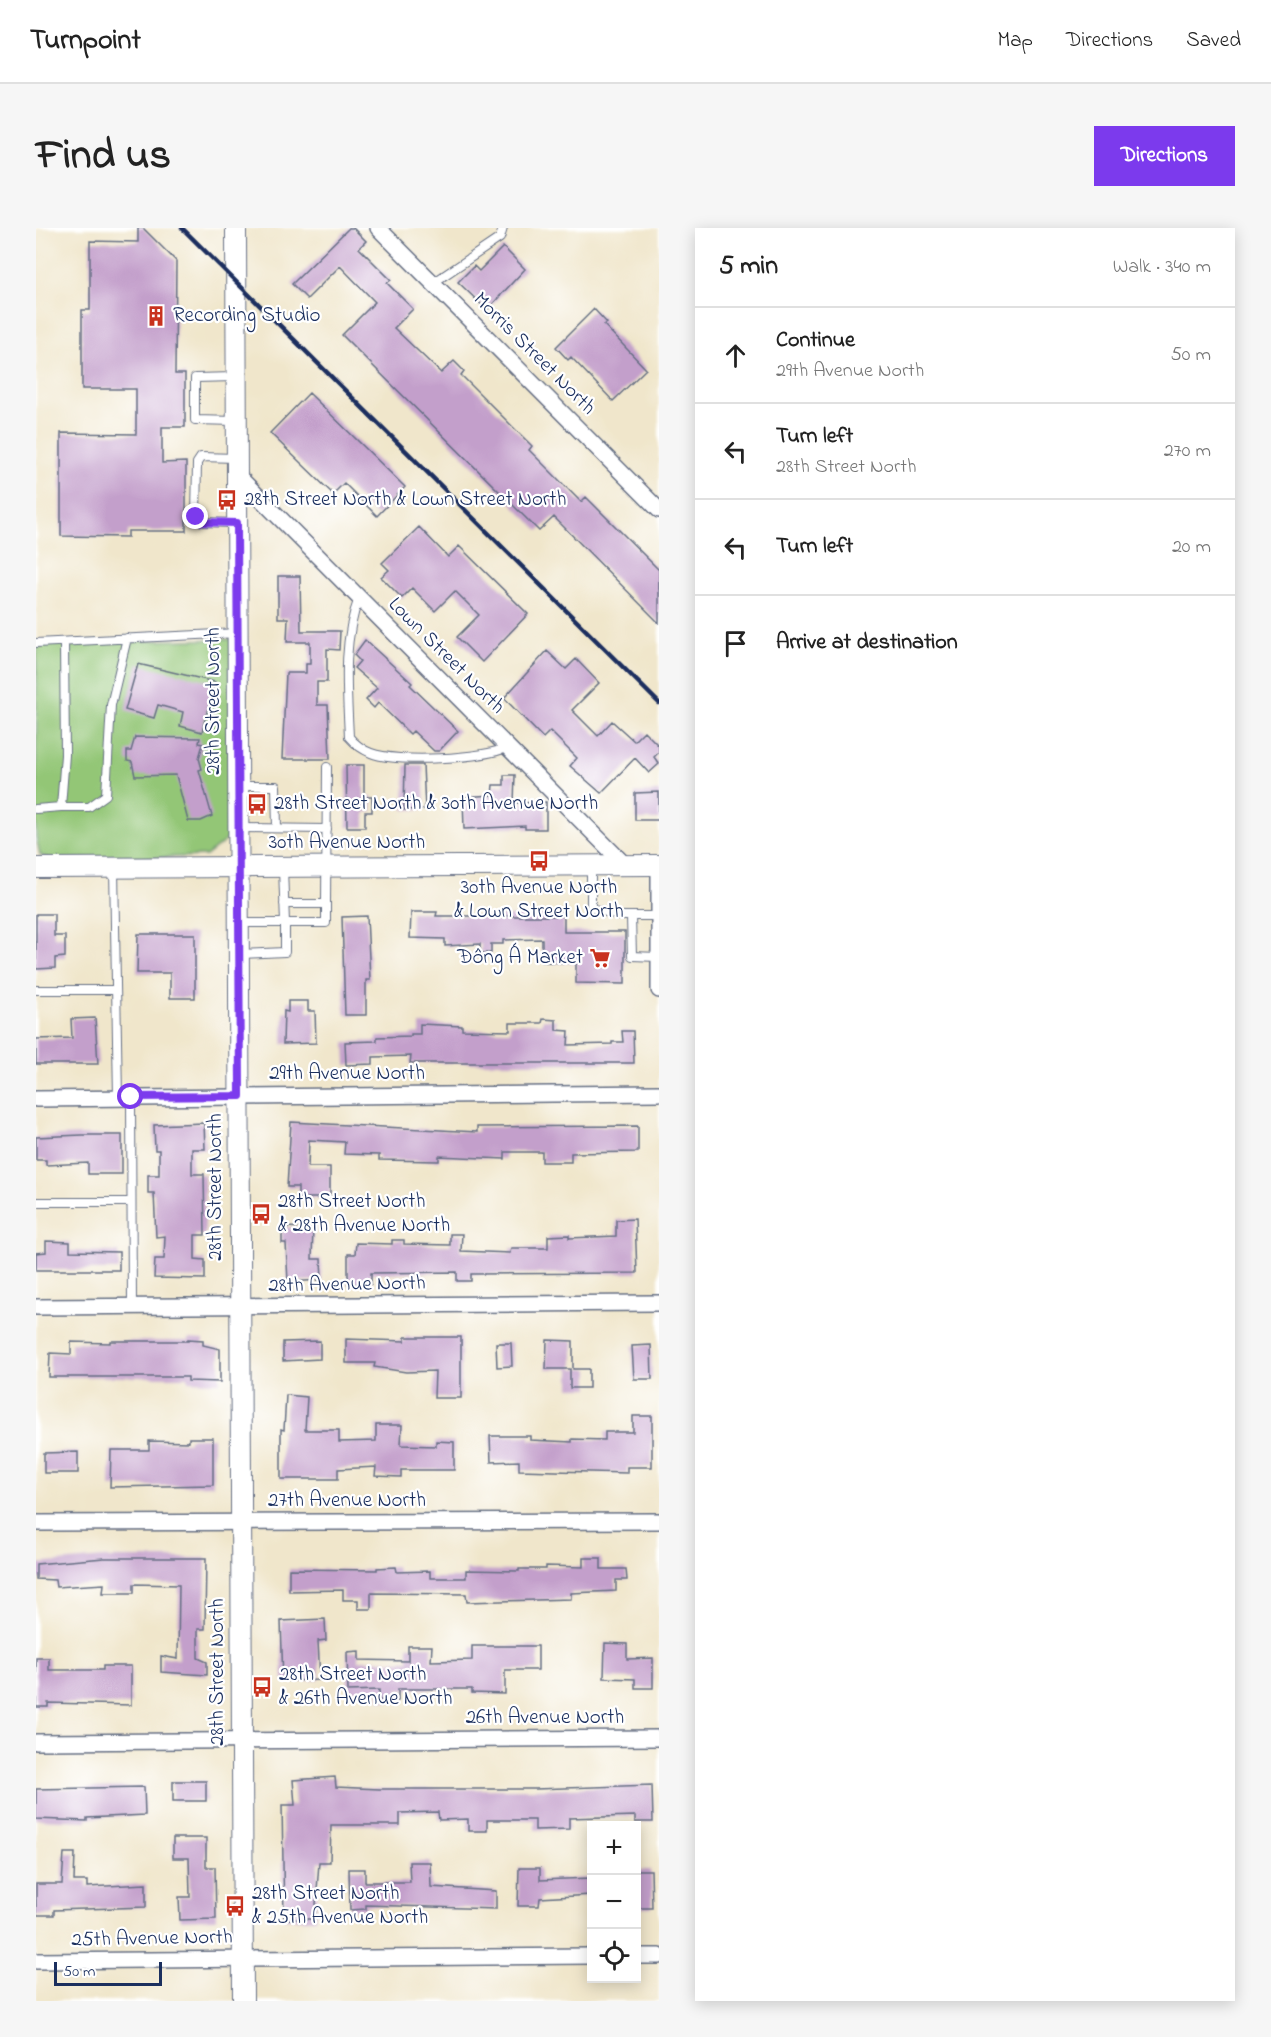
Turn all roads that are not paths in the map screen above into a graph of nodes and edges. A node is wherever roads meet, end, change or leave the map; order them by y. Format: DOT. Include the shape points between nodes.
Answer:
graph roads {
  1 [pos="236,228"];
  2 [pos="378,228"];
  3 [pos="503,228"];
  4 [pos="433,283"];
  5 [pos="237,377"];
  6 [pos="237,422"];
  7 [pos="238,467"];
  8 [pos="659,510"];
  9 [pos="237,523"];
  10 [pos="358,598"];
  11 [pos="238,633"];
  12 [pos="127,638"];
  13 [pos="64,642"];
  14 [pos="36,643"];
  15 [pos="508,747"];
  16 [pos="327,767"];
  17 [pos="238,786"];
  18 [pos="61,807"];
  19 [pos="36,809"];
  20 [pos="239,828"];
  21 [pos="277,828"];
  22 [pos="327,829"];
  23 [pos="591,865"];
  24 [pos="625,865"];
  25 [pos="659,865"];
  26 [pos="239,867"];
  27 [pos="284,867"];
  28 [pos="327,867"];
  29 [pos="36,868"];
  30 [pos="114,868"];
  31 [pos="284,904"];
  32 [pos="326,904"];
  33 [pos="631,916"];
  34 [pos="658,916"];
  35 [pos="239,923"];
  36 [pos="285,923"];
  37 [pos="239,954"];
  38 [pos="658,957"];
  39 [pos="36,990"];
  40 [pos="116,990"];
  41 [pos="659,990"];
  42 [pos="659,1093"];
  43 [pos="240,1096"];
  44 [pos="124,1097"];
  45 [pos="36,1099"];
  46 [pos="36,1202"];
  47 [pos="131,1202"];
  48 [pos="659,1303"];
  49 [pos="36,1307"];
  50 [pos="132,1307"];
  51 [pos="240,1307"];
  52 [pos="659,1521"];
  53 [pos="242,1522"];
  54 [pos="36,1523"];
  55 [pos="659,1738"];
  56 [pos="241,1741"];
  57 [pos="36,1742"];
  58 [pos="587,1956"];
  59 [pos="641,1956"];
  60 [pos="659,1956"];
  61 [pos="243,1959"];
  62 [pos="36,1961"];
  63 [pos="243,2001"];
  1 -- 5 [label="street, 28th Street North"];
  2 -- 4 [label="street, Morris Street North"];
  3 -- 4 [label="lane" via="500,238"];
  4 -- 8 [label="street, Morris Street North"];
  5 -- 6 [label="street, 28th Street North"];
  5 -- 6 [label="lane" via="195,378 195,420"];
  6 -- 7 [label="street, 28th Street North"];
  7 -- 9 [label="street, 28th Street North"];
  7 -- 9 [label="lane" via="201,458 197,463 196,517 202,522"];
  7 -- 10 [label="street, Lown Street North"];
  9 -- 11 [label="street, 28th Street North"];
  10 -- 15 [label="street, Lown Street North"];
  10 -- 15 [label="lane" via="350,620 347,658 349,737 358,747 388,757 428,758 483,755"];
  11 -- 12 [label="lane"];
  11 -- 17 [label="street, 28th Street North"];
  12 -- 13 [label="lane"];
  12 -- 18 [label="lane" via="111,705 106,795 89,807"];
  13 -- 14 [label="lane"];
  13 -- 18 [label="lane" via="65,755"];
  15 -- 24 [label="street, Lown Street North"];
  16 -- 22 [label="lane"];
  17 -- 20 [label="street, 28th Street North"];
  17 -- 21 [label="lane" via="276,786"];
  18 -- 19 [label="lane"];
  20 -- 21 [label="lane"];
  20 -- 26 [label="street, 28th Street North"];
  21 -- 22 [label="lane"];
  22 -- 28 [label="lane"];
  23 -- 24 [label="street, 30th Avenue North"];
  23 -- 28 [label="street, 30th Avenue North"];
  23 -- 33 [label="lane" via="591,908"];
  24 -- 25 [label="street, 30th Avenue North"];
  25 -- 34 [label="street"];
  26 -- 27 [label="street, 30th Avenue North"];
  26 -- 30 [label="street, 30th Avenue North"];
  26 -- 35 [label="street, 28th Street North"];
  27 -- 28 [label="street, 30th Avenue North"];
  27 -- 31 [label="lane"];
  28 -- 32 [label="lane"];
  29 -- 30 [label="street, 30th Avenue North"];
  30 -- 40 [label="lane"];
  31 -- 32 [label="lane"];
  31 -- 36 [label="lane"];
  32 -- 36 [label="lane" via="326,923"];
  33 -- 34 [label="lane"];
  33 -- 38 [label="lane" via="632,956"];
  34 -- 38 [label="street"];
  35 -- 36 [label="lane"];
  35 -- 37 [label="street, 28th Street North"];
  36 -- 37 [label="lane" via="285,952"];
  37 -- 43 [label="street, 28th Street North"];
  38 -- 41 [label="street"];
  39 -- 40 [label="lane"];
  40 -- 44 [label="lane"];
  42 -- 43 [label="street, 29th Avenue North"];
  43 -- 44 [label="street, 29th Avenue North"];
  43 -- 51 [label="street, 28th Street North"];
  44 -- 45 [label="street, 29th Avenue North"];
  44 -- 47 [label="lane"];
  46 -- 47 [label="lane"];
  47 -- 50 [label="lane"];
  48 -- 51 [label="street, 28th Avenue North"];
  49 -- 50 [label="street, 28th Avenue North"];
  50 -- 51 [label="street, 28th Avenue North"];
  51 -- 53 [label="street, 28th Street North"];
  52 -- 53 [label="street, 27th Avenue North"];
  53 -- 54 [label="street, 27th Avenue North"];
  53 -- 56 [label="street, 28th Street North"];
  55 -- 56 [label="street, 26th Avenue North"];
  56 -- 57 [label="street, 26th Avenue North"];
  56 -- 61 [label="street, 28th Street North"];
  58 -- 61 [label="street, 25th Avenue North"];
  59 -- 60 [label="street"];
  61 -- 62 [label="street, 25th Avenue North"];
  61 -- 63 [label="street, 28th Street North"];
}
